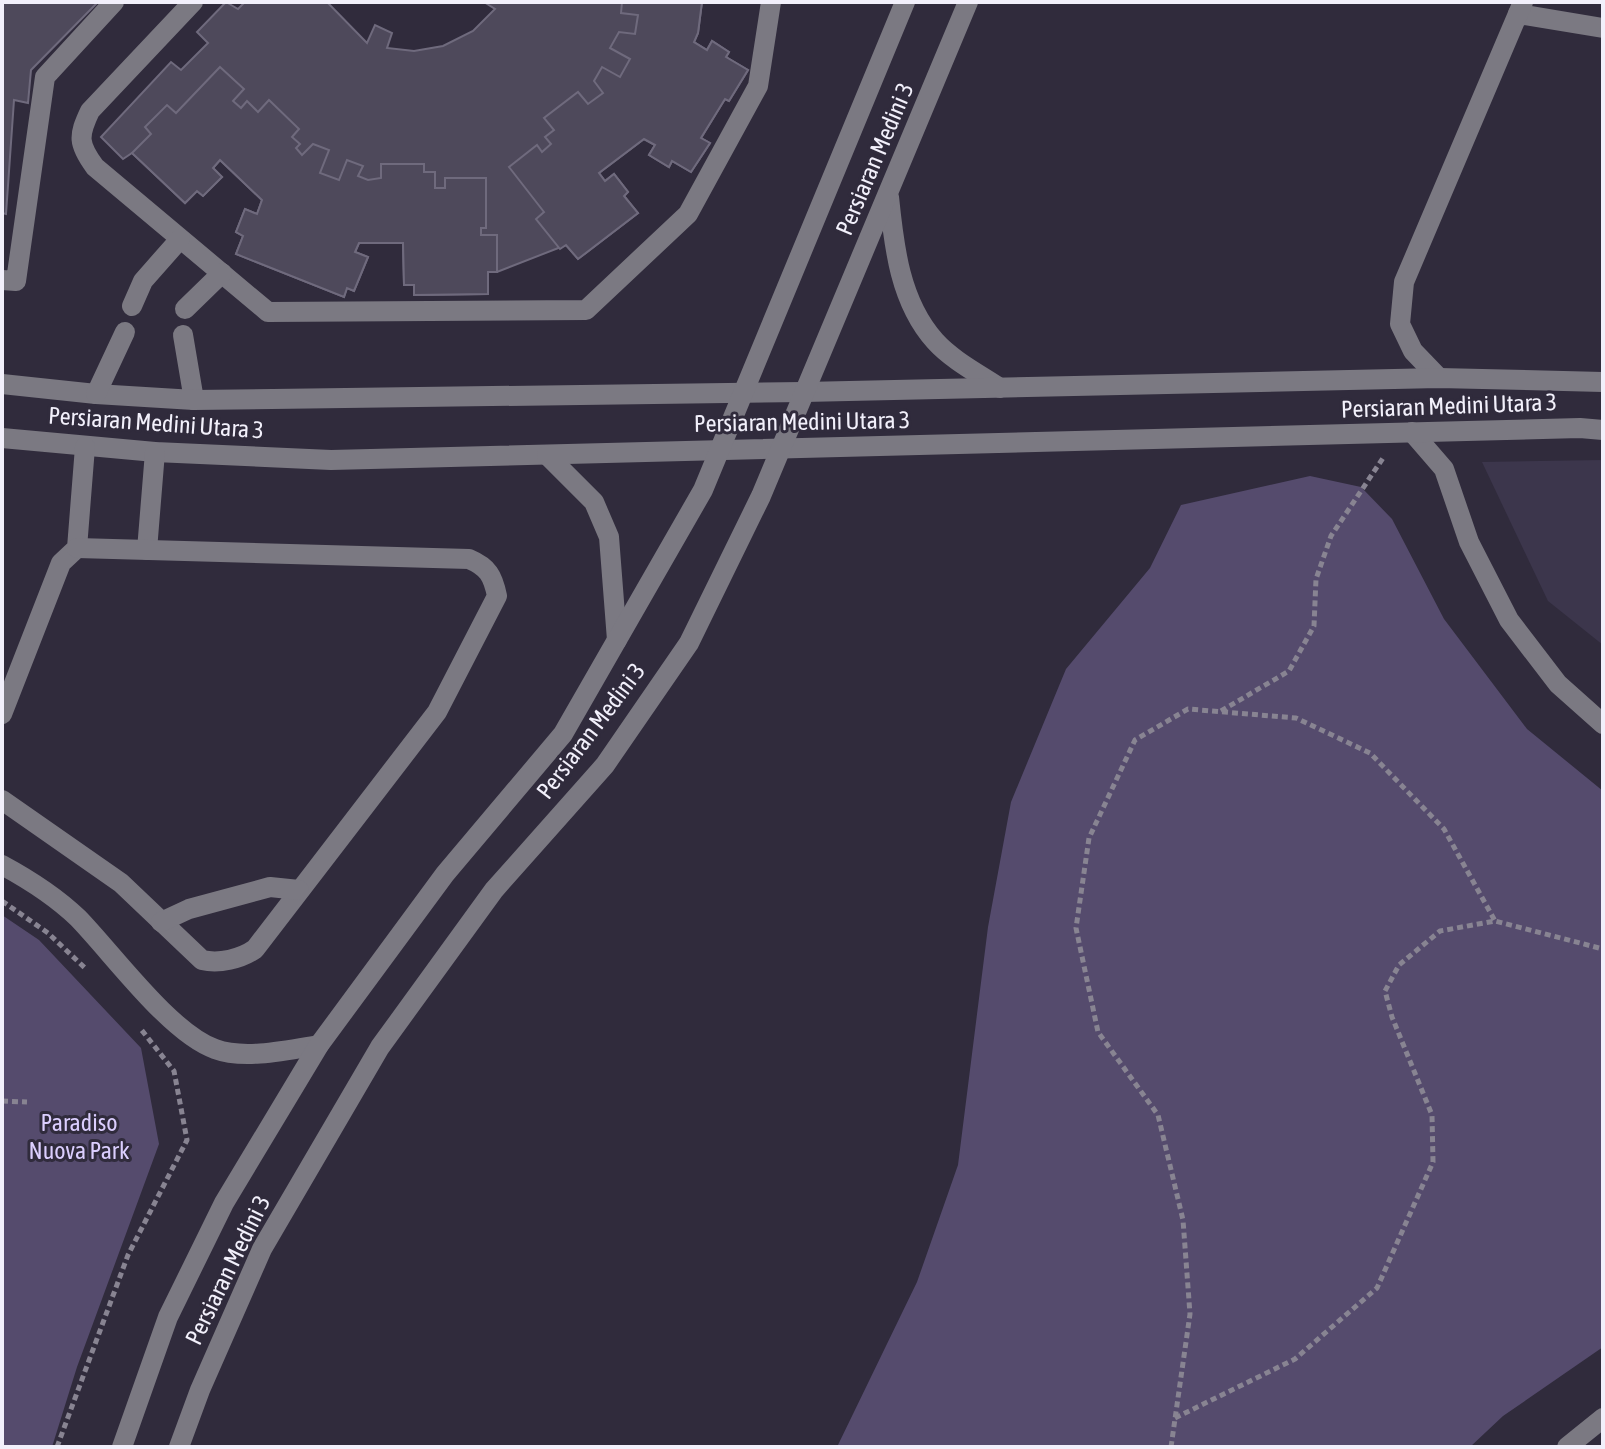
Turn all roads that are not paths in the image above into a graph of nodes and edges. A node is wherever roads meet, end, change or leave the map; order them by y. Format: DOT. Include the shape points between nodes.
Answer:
graph roads {
  1 [pos="114,2"];
  2 [pos="193,2"];
  3 [pos="771,2"];
  4 [pos="905,2"];
  5 [pos="968,2"];
  6 [pos="1520,8"];
  7 [pos="1603,28"];
  8 [pos="888,193"];
  9 [pos="180,239"];
  10 [pos="222,273"];
  11 [pos="2,280"];
  12 [pos="132,306"];
  13 [pos="185,309"];
  14 [pos="125,332"];
  15 [pos="183,335"];
  16 [pos="1439,378"];
  17 [pos="1603,382"];
  18 [pos="2,384"];
  19 [pos="1000,388"];
  20 [pos="804,392"];
  21 [pos="743,393"];
  22 [pos="96,394"];
  23 [pos="194,400"];
  24 [pos="1603,430"];
  25 [pos="1406,433"];
  26 [pos="2,438"];
  27 [pos="85,447"];
  28 [pos="781,447"];
  29 [pos="720,449"];
  30 [pos="155,452"];
  31 [pos="547,455"];
  32 [pos="77,548"];
  33 [pos="147,550"];
  34 [pos="617,640"];
  35 [pos="2,714"];
  36 [pos="1603,724"];
  37 [pos="2,800"];
  38 [pos="2,865"];
  39 [pos="299,890"];
  40 [pos="161,922"];
  41 [pos="319,1045"];
  42 [pos="1603,1418"];
  43 [pos="122,1447"];
  44 [pos="179,1447"];
  45 [pos="1567,1447"];
  1 -- 11 [label="street" via="45,77 16,281"];
  2 -- 9 [label="street" via="90,111 81,129 82,150 95,167"];
  3 -- 10 [label="street" via="758,86 688,214 586,310 268,312"];
  4 -- 21 [label="street, Persiaran Medini 3"];
  5 -- 8 [label="street, Persiaran Medini 3"];
  6 -- 7 [label="street"];
  6 -- 16 [label="street" via="1404,282 1400,324 1413,351"];
  8 -- 19 [label="street" via="895,254 918,316 936,342"];
  8 -- 20 [label="street, Persiaran Medini 3"];
  9 -- 10 [label="street"];
  9 -- 12 [label="street" via="143,281"];
  10 -- 13 [label="street"];
  14 -- 22 [label="street"];
  15 -- 23 [label="street"];
  16 -- 17 [label="street, Persiaran Medini Utara 3"];
  16 -- 19 [label="street, Persiaran Medini Utara 3"];
  18 -- 22 [label="street, Persiaran Medini Utara 3"];
  19 -- 20 [label="street, Persiaran Medini Utara 3"];
  20 -- 21 [label="street, Persiaran Medini Utara 3"];
  20 -- 28 [label="street, Persiaran Medini 3"];
  21 -- 23 [label="street, Persiaran Medini Utara 3"];
  21 -- 29 [label="street, Persiaran Medini 3"];
  22 -- 23 [label="street, Persiaran Medini Utara 3"];
  24 -- 25 [label="street, Persiaran Medini Utara 3"];
  25 -- 28 [label="street, Persiaran Medini Utara 3"];
  25 -- 36 [label="street" via="1444,469 1469,542 1509,620 1558,684"];
  26 -- 27 [label="street, Persiaran Medini Utara 3"];
  27 -- 30 [label="street, Persiaran Medini Utara 3"];
  27 -- 32 [label="street"];
  28 -- 29 [label="street, Persiaran Medini Utara 3"];
  28 -- 44 [label="street, Persiaran Medini 3" via="689,643 605,765 494,890 380,1047 262,1249"];
  29 -- 31 [label="street, Persiaran Medini Utara 3"];
  29 -- 34 [label="street, Persiaran Medini 3" via="703,490"];
  30 -- 31 [label="street, Persiaran Medini Utara 3" via="331,460"];
  30 -- 33 [label="street"];
  31 -- 34 [label="street" via="594,502 609,537"];
  32 -- 33 [label="street"];
  32 -- 35 [label="street" via="61,563"];
  33 -- 39 [label="street" via="469,559 484,565 493,578 497,596 437,712"];
  34 -- 41 [label="street, Persiaran Medini 3" via="563,734 445,874"];
  37 -- 40 [label="street" via="121,883"];
  38 -- 41 [label="street" via="75,915 180,1029 216,1050 263,1054"];
  39 -- 40 [label="street" via="270,887"];
  39 -- 40 [label="street" via="247,955 202,960"];
  41 -- 43 [label="street, Persiaran Medini 3" via="224,1203 168,1317"];
  42 -- 45 [label="street"];
}
